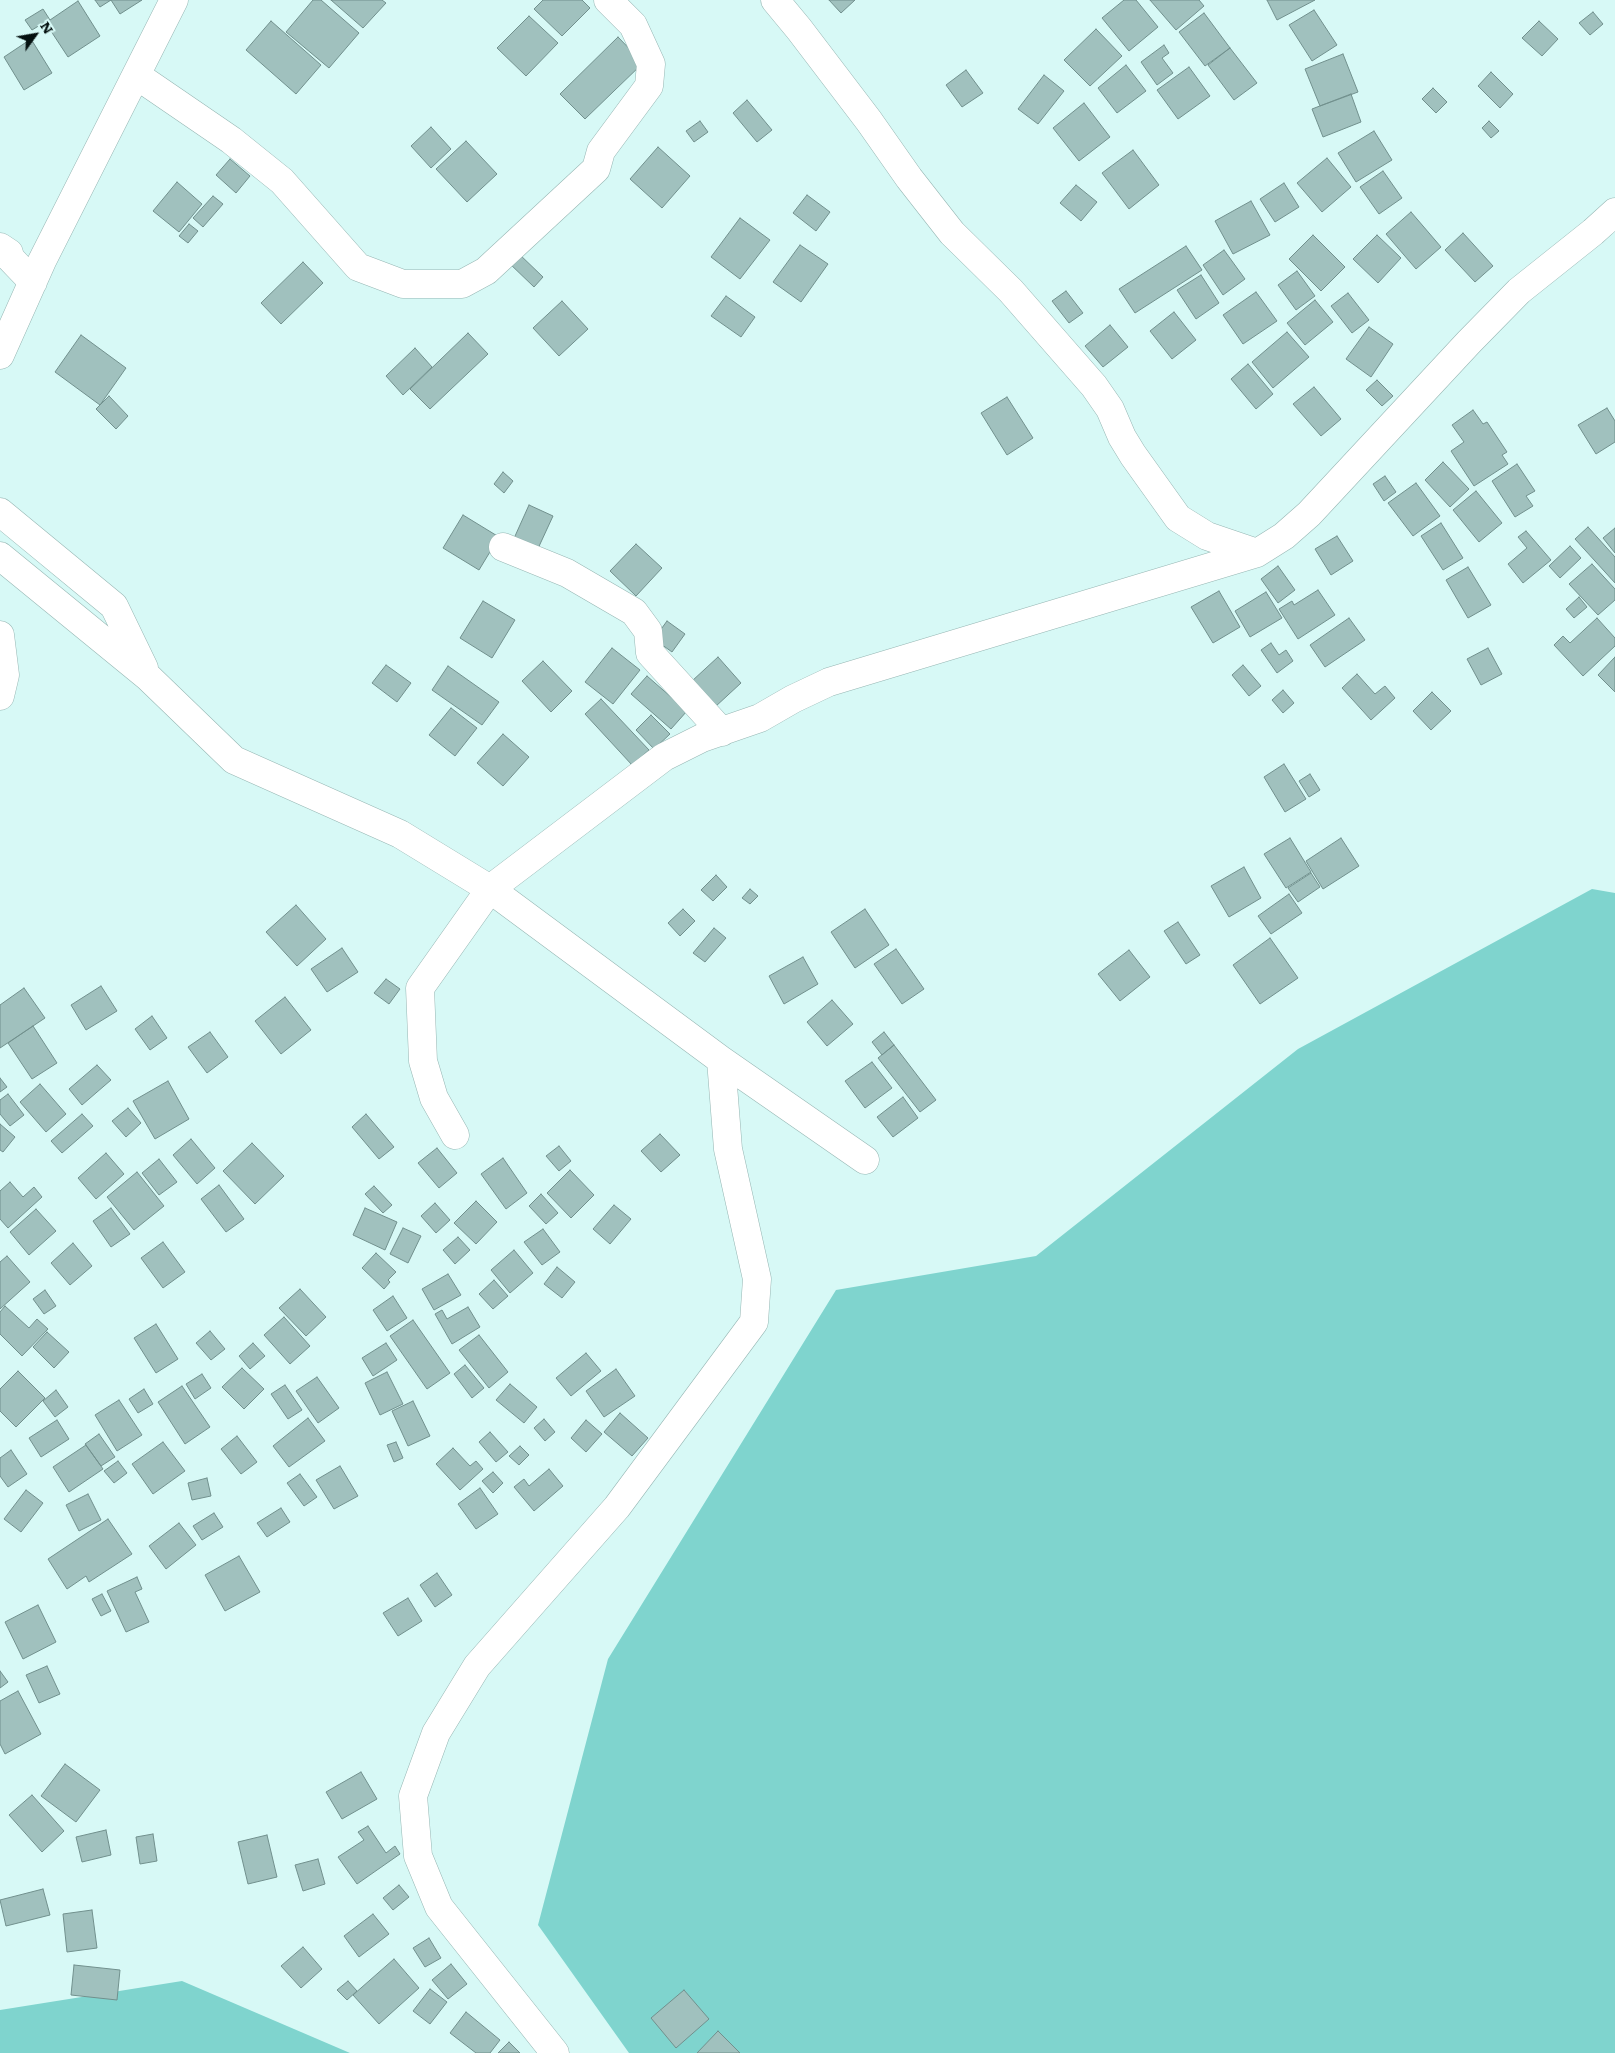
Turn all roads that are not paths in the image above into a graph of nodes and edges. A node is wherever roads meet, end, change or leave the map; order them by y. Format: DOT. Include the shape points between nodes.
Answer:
graph roads {
  1 [pos="174,0"];
  2 [pos="608,0"];
  3 [pos="774,0"];
  4 [pos="136,75"];
  5 [pos="1615,212"];
  6 [pos="0,247"];
  7 [pos="33,282"];
  8 [pos="0,355"];
  9 [pos="0,512"];
  10 [pos="503,547"];
  11 [pos="1257,553"];
  12 [pos="0,557"];
  13 [pos="0,635"];
  14 [pos="148,677"];
  15 [pos="0,696"];
  16 [pos="722,732"];
  17 [pos="490,890"];
  18 [pos="721,1060"];
  19 [pos="455,1135"];
  20 [pos="865,1160"];
  21 [pos="554,2053"];
  1 -- 4 [label="street"];
  2 -- 4 [label="street" via="633,25 651,64 649,86 602,151 596,169 486,271 462,284 403,284 358,267 282,182 231,140"];
  3 -- 11 [label="street" via="799,28 952,233 1011,291 1094,386 1110,409 1133,455 1178,518 1207,536"];
  4 -- 7 [label="street"];
  5 -- 11 [label="street" via="1519,291 1309,514 1284,536"];
  6 -- 7 [label="street"];
  7 -- 8 [label="street"];
  9 -- 14 [label="street" via="114,606"];
  10 -- 16 [label="street" via="567,573 634,612 648,631 650,653"];
  11 -- 16 [label="street" via="829,682 760,718"];
  12 -- 14 [label="street"];
  13 -- 15 [label="street" via="5,675"];
  14 -- 17 [label="street" via="234,760 400,834"];
  16 -- 17 [label="street" via="664,757"];
  17 -- 18 [label="street"];
  17 -- 19 [label="street" via="420,988 423,1061 434,1098"];
  18 -- 20 [label="street"];
  18 -- 21 [label="street" via="728,1149 757,1279 754,1322 617,1507 477,1666 436,1733 413,1796 418,1856 439,1906"];
}
